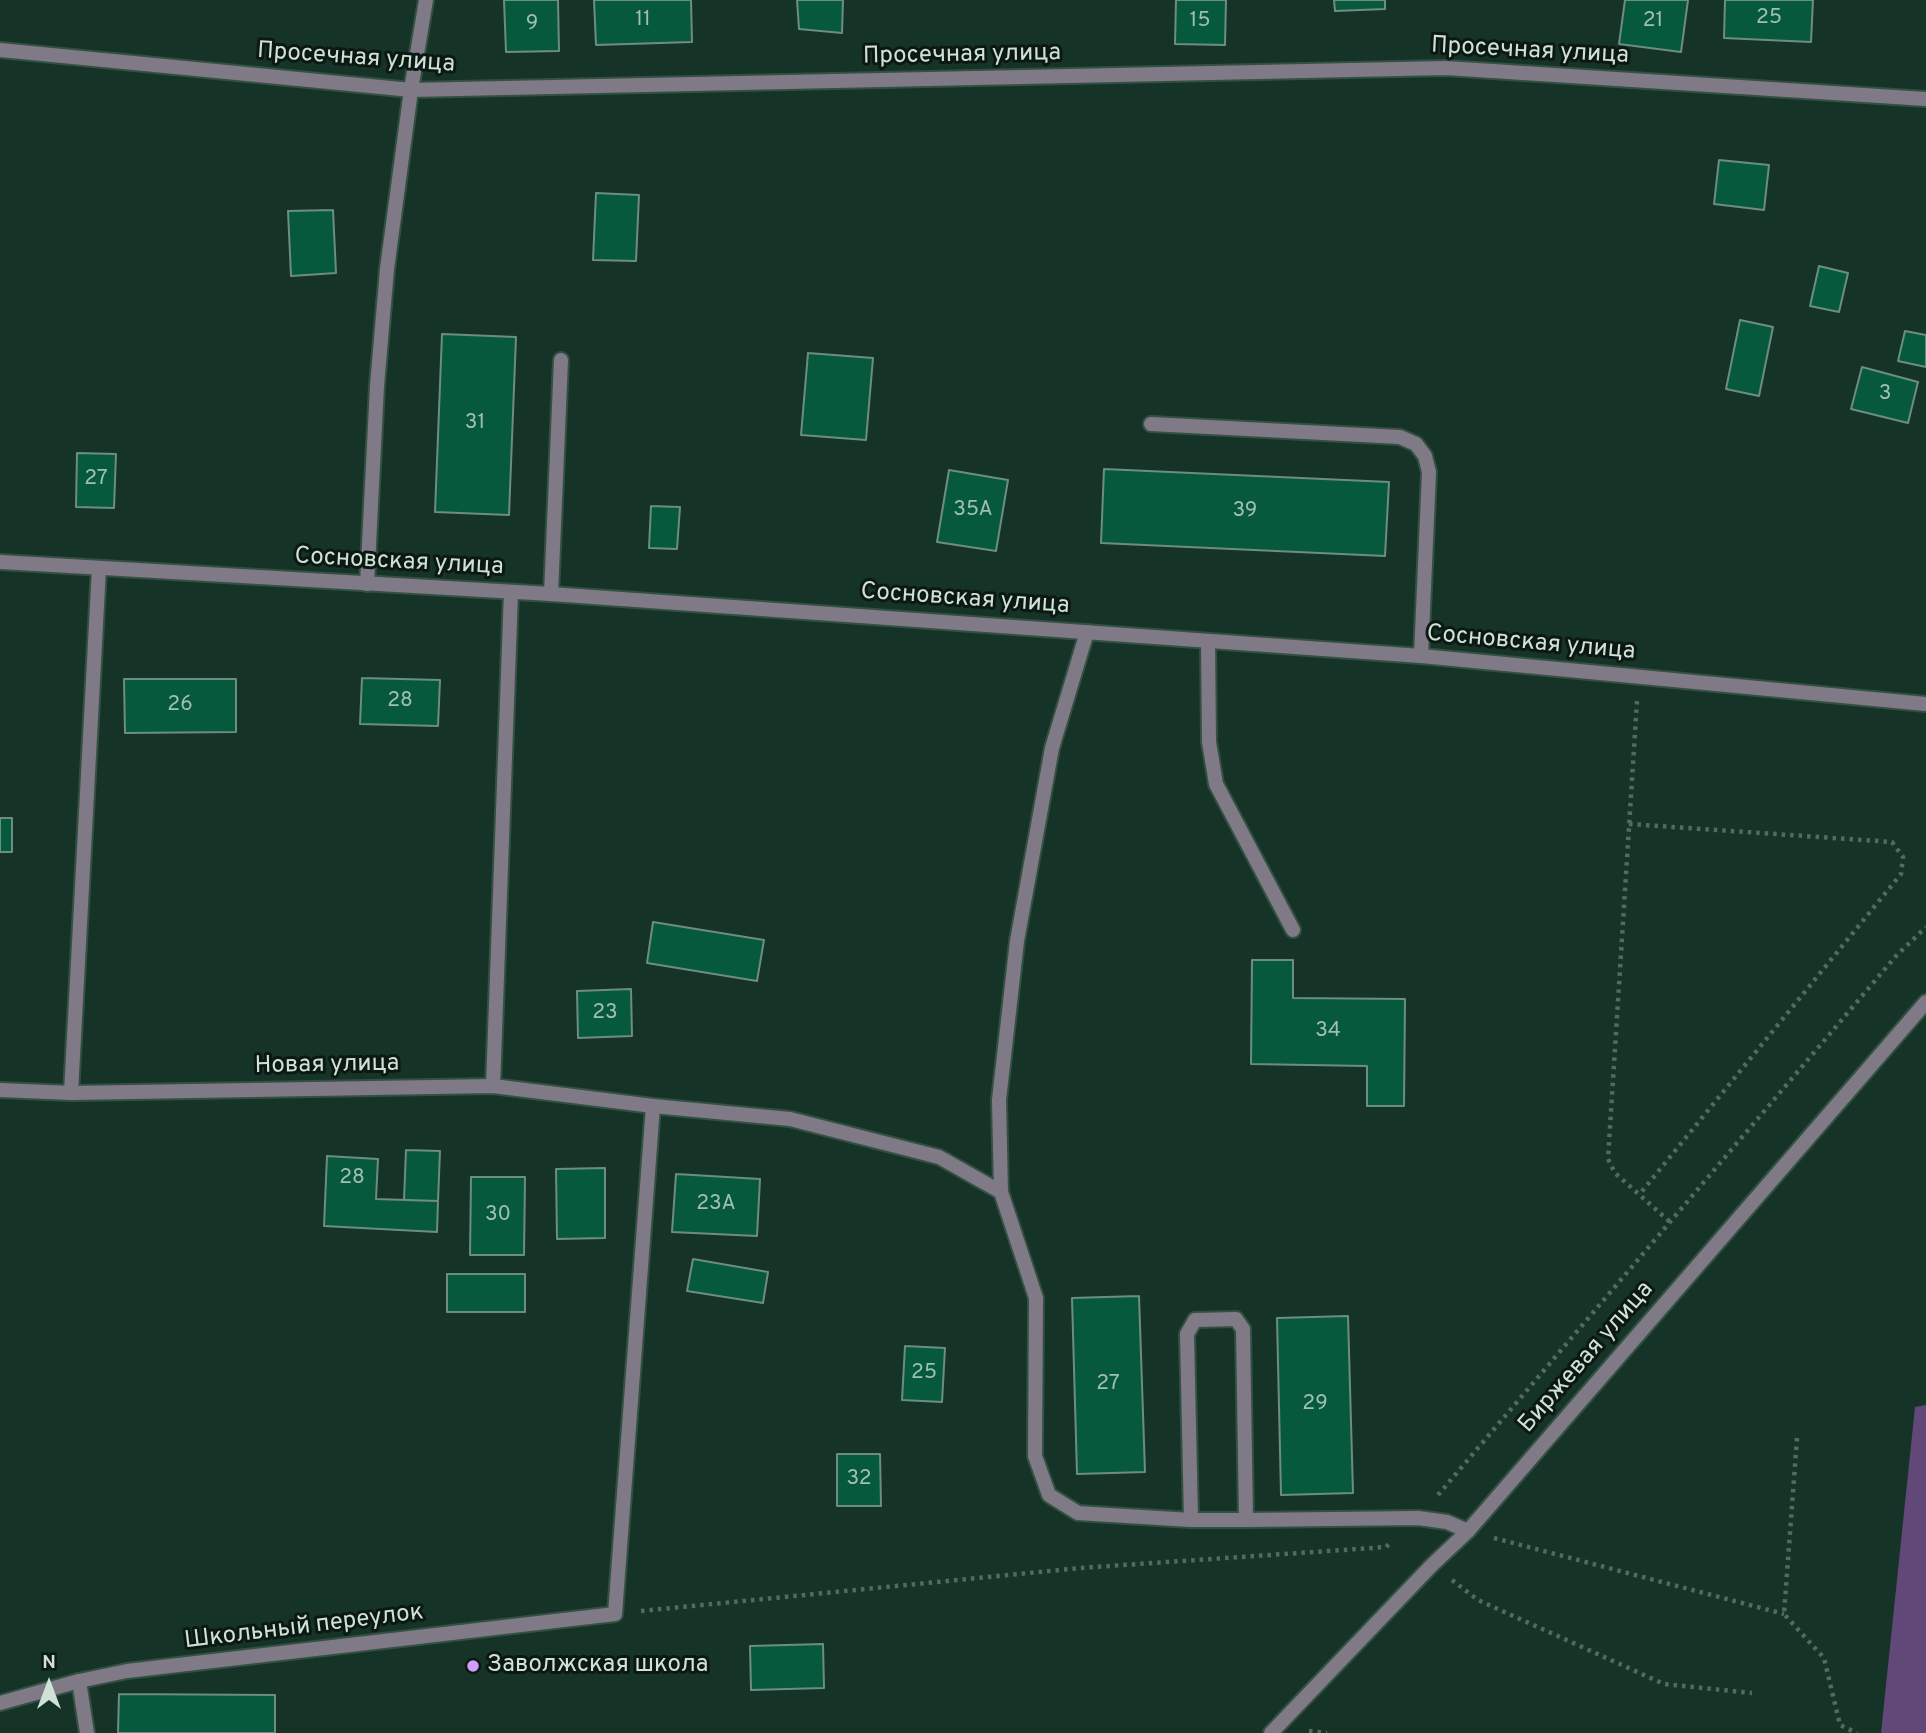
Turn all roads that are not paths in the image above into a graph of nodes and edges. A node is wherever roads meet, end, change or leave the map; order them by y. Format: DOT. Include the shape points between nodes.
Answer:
graph roads {
  1 [pos="426,0"];
  2 [pos="0,50"];
  3 [pos="411,90"];
  4 [pos="1926,99"];
  5 [pos="561,360"];
  6 [pos="1152,425"];
  7 [pos="0,562"];
  8 [pos="99,568"];
  9 [pos="368,584"];
  10 [pos="511,592"];
  11 [pos="551,594"];
  12 [pos="1087,632"];
  13 [pos="1208,640"];
  14 [pos="1421,656"];
  15 [pos="1926,704"];
  16 [pos="1293,930"];
  17 [pos="1926,1002"];
  18 [pos="493,1086"];
  19 [pos="0,1090"];
  20 [pos="71,1093"];
  21 [pos="653,1106"];
  22 [pos="1001,1192"];
  23 [pos="1191,1520"];
  24 [pos="1246,1520"];
  25 [pos="1468,1531"];
  26 [pos="79,1681"];
  27 [pos="0,1703"];
  28 [pos="87,1733"];
  29 [pos="1272,1733"];
  1 -- 3 [label="street"];
  2 -- 3 [label="street, Просечная улица"];
  3 -- 4 [label="street, Просечная улица" via="1446,68"];
  3 -- 9 [label="street" via="386,282"];
  5 -- 11 [label="street"];
  6 -- 14 [label="street" via="1400,438 1416,444 1429,472"];
  7 -- 8 [label="street, Сосновская улица"];
  8 -- 9 [label="street, Сосновская улица"];
  8 -- 20 [label="street"];
  9 -- 10 [label="street, Сосновская улица"];
  10 -- 11 [label="street, Сосновская улица"];
  10 -- 18 [label="street"];
  11 -- 12 [label="street, Сосновская улица"];
  12 -- 13 [label="street, Сосновская улица"];
  12 -- 22 [label="street" via="1052,748 1017,941 999,1100"];
  13 -- 14 [label="street, Сосновская улица"];
  13 -- 16 [label="street" via="1209,742 1216,784"];
  14 -- 15 [label="street, Сосновская улица"];
  17 -- 25 [label="street, Биржевая улица"];
  18 -- 20 [label="street, Новая улица"];
  18 -- 21 [label="street, Новая улица"];
  19 -- 20 [label="street, Новая улица"];
  21 -- 22 [label="street, Новая улица" via="790,1119 939,1157"];
  21 -- 26 [label="street, Школьный переулок" via="615,1614 127,1671"];
  22 -- 23 [label="street" via="1036,1298 1035,1456 1049,1495 1078,1513"];
  23 -- 24 [label="street"];
  23 -- 24 [label="street" via="1187,1334 1195,1320 1236,1319 1243,1329"];
  24 -- 25 [label="street" via="1418,1518"];
  25 -- 29 [label="street, Биржевая улица"];
  26 -- 27 [label="street, Школьный переулок"];
  26 -- 28 [label="street"];
}
